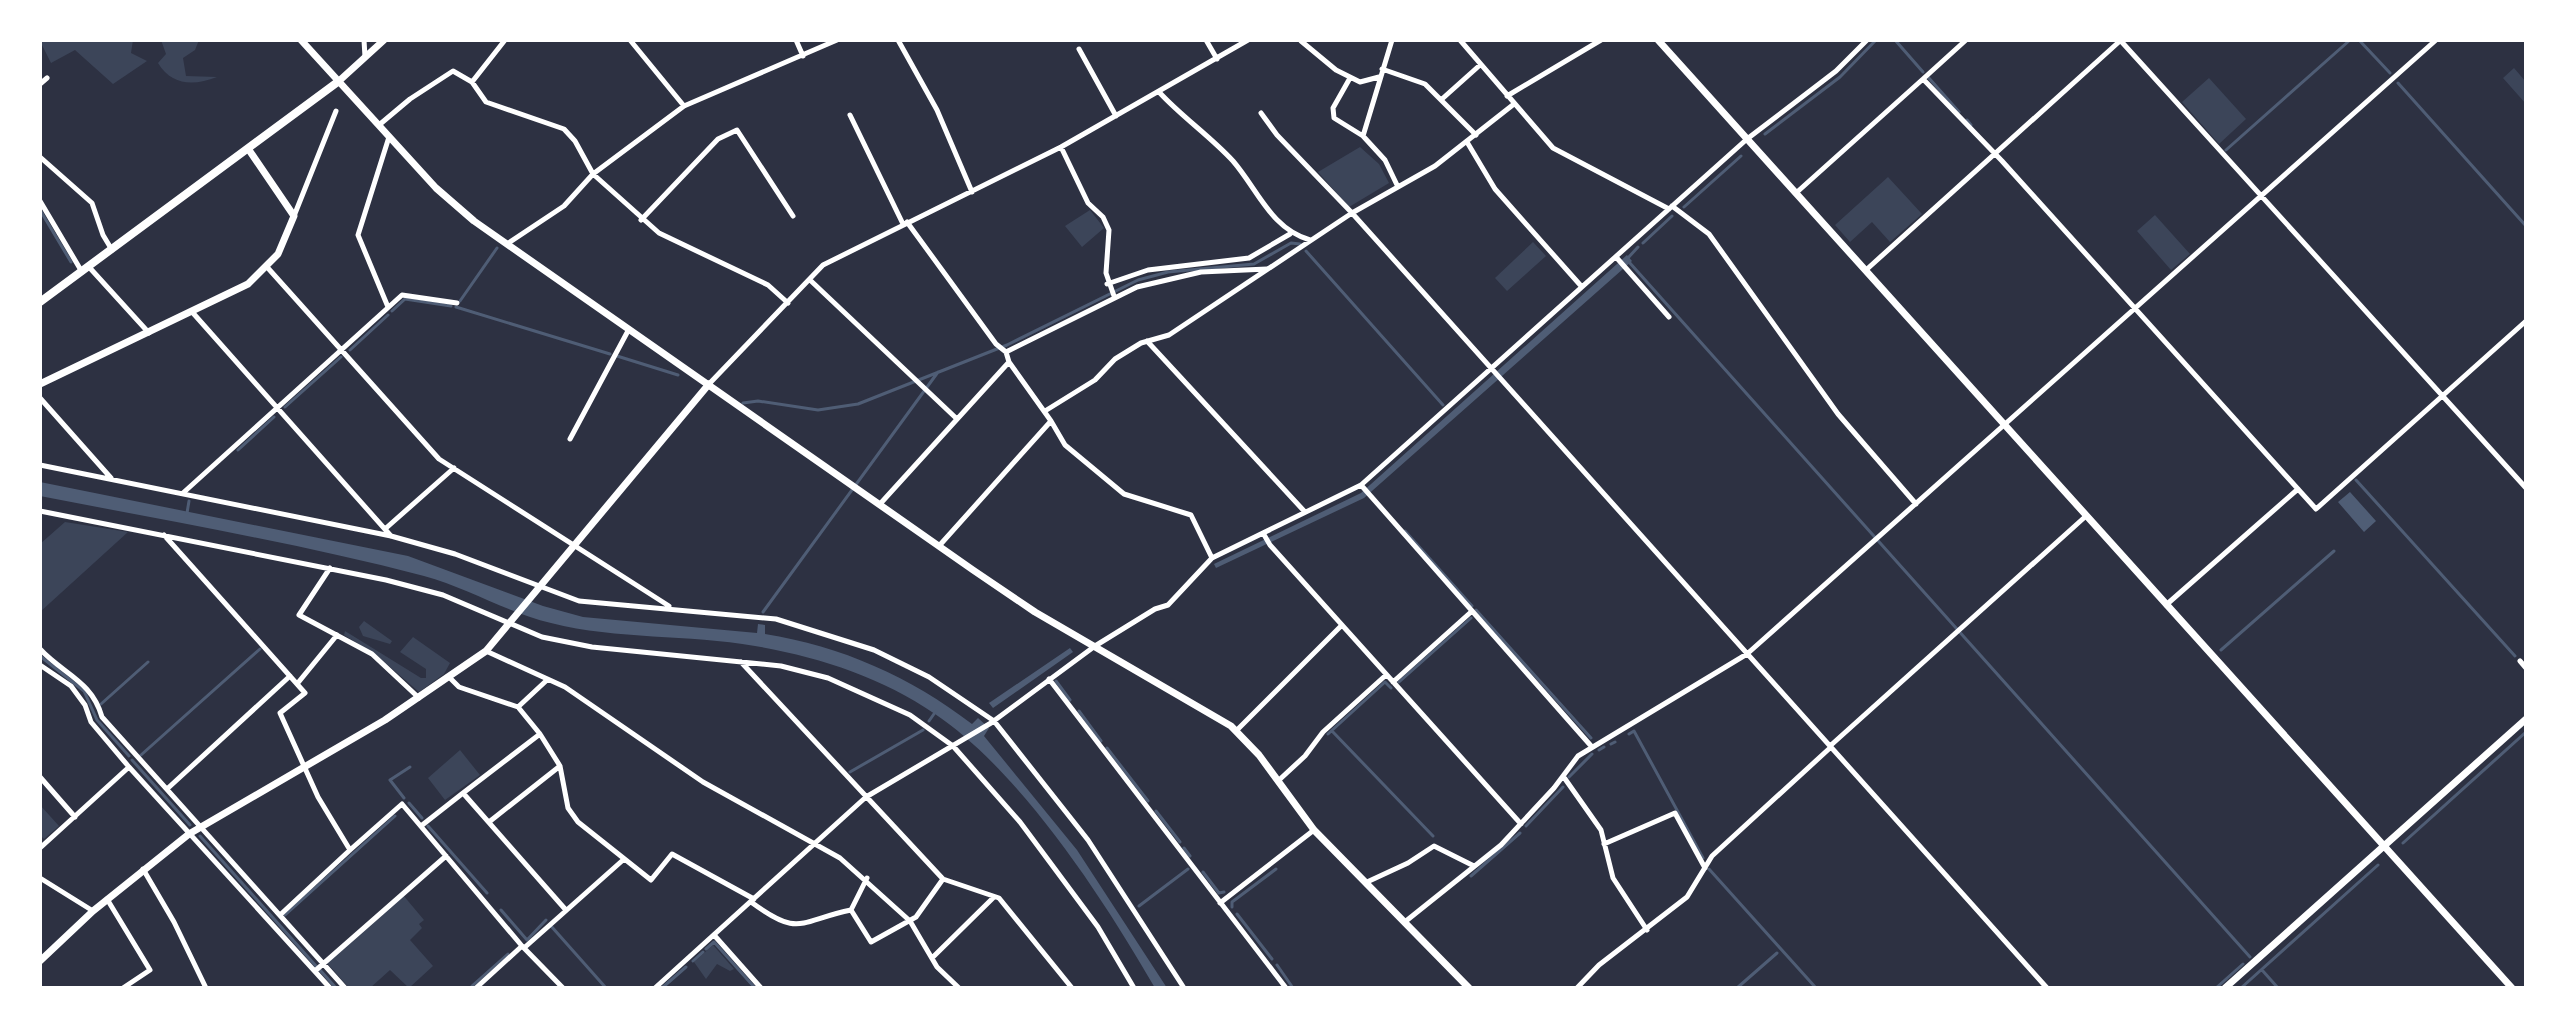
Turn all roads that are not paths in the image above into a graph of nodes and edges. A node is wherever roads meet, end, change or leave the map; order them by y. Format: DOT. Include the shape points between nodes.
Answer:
graph roads {
  1 [pos="301,40"];
  2 [pos="364,40"];
  3 [pos="384,40"];
  4 [pos="505,40"];
  5 [pos="630,40"];
  6 [pos="796,40"];
  7 [pos="837,40"];
  8 [pos="898,40"];
  9 [pos="1206,40"];
  10 [pos="1248,40"];
  11 [pos="1392,40"];
  12 [pos="1460,40"];
  13 [pos="1601,40"];
  14 [pos="1658,40"];
  15 [pos="1867,40"];
  16 [pos="1966,40"];
  17 [pos="2121,40"];
  18 [pos="2436,40"];
  19 [pos="1301,41"];
  20 [pos="1079,49"];
  21 [pos="803,56"];
  22 [pos="365,58"];
  23 [pos="1217,59"];
  24 [pos="1480,65"];
  25 [pos="1382,69"];
  26 [pos="1380,77"];
  27 [pos="47,78"];
  28 [pos="1350,78"];
  29 [pos="1923,79"];
  30 [pos="339,81"];
  31 [pos="472,82"];
  32 [pos="40,84"];
  33 [pos="1159,92"];
  34 [pos="1507,96"];
  35 [pos="1442,99"];
  36 [pos="1514,104"];
  37 [pos="684,106"];
  38 [pos="336,111"];
  39 [pos="1261,113"];
  40 [pos="850,115"];
  41 [pos="1116,116"];
  42 [pos="379,125"];
  43 [pos="1476,135"];
  44 [pos="389,136"];
  45 [pos="1363,136"];
  46 [pos="1747,139"];
  47 [pos="1467,142"];
  48 [pos="1061,147"];
  49 [pos="249,150"];
  50 [pos="1993,156"];
  51 [pos="40,157"];
  52 [pos="593,174"];
  53 [pos="1398,187"];
  54 [pos="972,192"];
  55 [pos="1796,193"];
  56 [pos="2260,195"];
  57 [pos="40,201"];
  58 [pos="1671,207"];
  59 [pos="1352,213"];
  60 [pos="294,216"];
  61 [pos="793,216"];
  62 [pos="641,220"];
  63 [pos="905,223"];
  64 [pos="1290,234"];
  65 [pos="1311,240"];
  66 [pos="507,244"];
  67 [pos="112,250"];
  68 [pos="1617,258"];
  69 [pos="267,267"];
  70 [pos="1268,268"];
  71 [pos="86,269"];
  72 [pos="1865,271"];
  73 [pos="810,280"];
  74 [pos="1107,284"];
  75 [pos="1582,287"];
  76 [pos="1113,295"];
  77 [pos="40,302"];
  78 [pos="457,303"];
  79 [pos="788,303"];
  80 [pos="388,307"];
  81 [pos="2134,308"];
  82 [pos="193,313"];
  83 [pos="1669,317"];
  84 [pos="2526,321"];
  85 [pos="629,329"];
  86 [pos="149,333"];
  87 [pos="1147,341"];
  88 [pos="342,349"];
  89 [pos="1005,351"];
  90 [pos="1009,362"];
  91 [pos="1492,371"];
  92 [pos="40,384"];
  93 [pos="709,384"];
  94 [pos="2442,395"];
  95 [pos="40,398"];
  96 [pos="277,408"];
  97 [pos="1045,411"];
  98 [pos="957,419"];
  99 [pos="1051,421"];
  100 [pos="2004,426"];
  101 [pos="570,439"];
  102 [pos="40,465"];
  103 [pos="454,468"];
  104 [pos="111,479"];
  105 [pos="1362,487"];
  106 [pos="2526,488"];
  107 [pos="2298,489"];
  108 [pos="183,493"];
  109 [pos="880,504"];
  110 [pos="1916,504"];
  111 [pos="40,511"];
  112 [pos="1305,512"];
  113 [pos="2086,516"];
  114 [pos="385,529"];
  115 [pos="1264,534"];
  116 [pos="164,535"];
  117 [pos="391,536"];
  118 [pos="575,545"];
  119 [pos="939,546"];
  120 [pos="1212,558"];
  121 [pos="330,568"];
  122 [pos="540,588"];
  123 [pos="2166,605"];
  124 [pos="672,608"];
  125 [pos="1471,612"];
  126 [pos="511,622"];
  127 [pos="1342,625"];
  128 [pos="337,635"];
  129 [pos="1095,646"];
  130 [pos="40,649"];
  131 [pos="486,651"];
  132 [pos="1747,654"];
  133 [pos="739,661"];
  134 [pos="2520,661"];
  135 [pos="40,665"];
  136 [pos="2526,668"];
  137 [pos="1386,675"];
  138 [pos="290,676"];
  139 [pos="450,678"];
  140 [pos="1049,679"];
  141 [pos="547,680"];
  142 [pos="1393,682"];
  143 [pos="297,684"];
  144 [pos="419,698"];
  145 [pos="518,707"];
  146 [pos="2526,719"];
  147 [pos="993,722"];
  148 [pos="1236,731"];
  149 [pos="540,734"];
  150 [pos="955,745"];
  151 [pos="1592,747"];
  152 [pos="1830,747"];
  153 [pos="560,766"];
  154 [pos="129,767"];
  155 [pos="304,768"];
  156 [pos="1563,776"];
  157 [pos="40,777"];
  158 [pos="1278,781"];
  159 [pos="167,789"];
  160 [pos="463,793"];
  161 [pos="866,797"];
  162 [pos="75,817"];
  163 [pos="489,822"];
  164 [pos="1521,824"];
  165 [pos="421,826"];
  166 [pos="201,827"];
  167 [pos="1314,830"];
  168 [pos="189,834"];
  169 [pos="817,843"];
  170 [pos="1604,844"];
  171 [pos="2385,846"];
  172 [pos="40,848"];
  173 [pos="350,850"];
  174 [pos="446,856"];
  175 [pos="623,860"];
  176 [pos="1474,866"];
  177 [pos="1705,868"];
  178 [pos="143,869"];
  179 [pos="40,878"];
  180 [pos="867,878"];
  181 [pos="943,879"];
  182 [pos="1367,882"];
  183 [pos="994,897"];
  184 [pos="107,899"];
  185 [pos="753,900"];
  186 [pos="1220,903"];
  187 [pos="565,909"];
  188 [pos="851,910"];
  189 [pos="93,911"];
  190 [pos="280,915"];
  191 [pos="910,921"];
  192 [pos="1406,921"];
  193 [pos="1647,930"];
  194 [pos="714,935"];
  195 [pos="523,947"];
  196 [pos="932,958"];
  197 [pos="40,961"];
  198 [pos="323,963"];
  199 [pos="315,971"];
  200 [pos="1282,986"];
  201 [pos="123,988"];
  202 [pos="206,988"];
  203 [pos="330,988"];
  204 [pos="345,988"];
  205 [pos="476,988"];
  206 [pos="562,988"];
  207 [pos="655,988"];
  208 [pos="761,988"];
  209 [pos="959,988"];
  210 [pos="1072,988"];
  211 [pos="1134,988"];
  212 [pos="1184,988"];
  213 [pos="1469,988"];
  214 [pos="1577,988"];
  215 [pos="2047,988"];
  216 [pos="2225,988"];
  217 [pos="2512,988"];
  1 -- 30 [label="street"];
  2 -- 22 [label="street"];
  3 -- 22 [label="street"];
  4 -- 31 [label="street"];
  5 -- 37 [label="street"];
  6 -- 21 [label="street"];
  7 -- 21 [label="street"];
  8 -- 54 [label="street" via="937,110"];
  9 -- 23 [label="street"];
  10 -- 23 [label="street"];
  11 -- 25 [label="street"];
  12 -- 24 [label="street"];
  13 -- 34 [label="street"];
  14 -- 46 [label="street"];
  15 -- 46 [label="street" via="1836,71"];
  16 -- 29 [label="street"];
  17 -- 50 [label="street"];
  17 -- 56 [label="street"];
  18 -- 56 [label="street"];
  19 -- 28 [label="street"];
  20 -- 41 [label="street"];
  21 -- 37 [label="street"];
  22 -- 30 [label="street"];
  23 -- 33 [label="street"];
  24 -- 34 [label="street"];
  24 -- 35 [label="street"];
  25 -- 26 [label="street"];
  25 -- 35 [label="street" via="1425,84"];
  26 -- 28 [label="street" via="1369,82"];
  26 -- 45 [label="street"];
  27 -- 32 [label="street"];
  28 -- 45 [label="street" via="1333,108 1334,118"];
  29 -- 50 [label="street"];
  29 -- 55 [label="street"];
  30 -- 42 [label="street"];
  30 -- 49 [label="main road"];
  31 -- 42 [label="street" via="453,71"];
  31 -- 52 [label="street" via="486,102 564,129"];
  33 -- 41 [label="street"];
  33 -- 64 [label="street" via="1235,163"];
  34 -- 36 [label="street"];
  35 -- 43 [label="street"];
  36 -- 43 [label="street"];
  36 -- 58 [label="street" via="1553,148"];
  37 -- 52 [label="street"];
  38 -- 60 [label="street"];
  39 -- 59 [label="street"];
  40 -- 63 [label="street"];
  41 -- 48 [label="street"];
  42 -- 44 [label="street"];
  43 -- 47 [label="street"];
  44 -- 66 [label="street" via="448,198"];
  44 -- 80 [label="street" via="358,235"];
  45 -- 53 [label="street" via="1385,160"];
  46 -- 55 [label="street"];
  46 -- 58 [label="street"];
  47 -- 53 [label="street"];
  47 -- 75 [label="street" via="1495,189"];
  48 -- 54 [label="street"];
  48 -- 74 [label="street" via="1088,203 1109,230"];
  49 -- 60 [label="street"];
  49 -- 67 [label="main road"];
  50 -- 72 [label="street"];
  50 -- 81 [label="street"];
  51 -- 67 [label="street" via="92,203"];
  52 -- 62 [label="street"];
  52 -- 66 [label="street" via="564,206"];
  53 -- 59 [label="street"];
  54 -- 63 [label="street"];
  55 -- 72 [label="street"];
  56 -- 81 [label="street"];
  56 -- 94 [label="street"];
  57 -- 71 [label="street"];
  58 -- 68 [label="street"];
  58 -- 110 [label="street" via="1709,234 1821,392"];
  59 -- 65 [label="street"];
  59 -- 91 [label="street"];
  60 -- 69 [label="street" via="286,240"];
  61 -- 62 [label="street" via="737,130 718,139"];
  62 -- 79 [label="street" via="768,285"];
  63 -- 73 [label="street" via="823,265"];
  63 -- 89 [label="street"];
  64 -- 65 [label="street"];
  64 -- 74 [label="street" via="1249,258 1148,270"];
  65 -- 70 [label="street"];
  66 -- 85 [label="street"];
  67 -- 71 [label="main road"];
  68 -- 75 [label="street"];
  68 -- 83 [label="street"];
  69 -- 82 [label="street" via="248,284"];
  69 -- 88 [label="street"];
  70 -- 76 [label="street" via="1201,272"];
  70 -- 87 [label="street" via="1169,335"];
  71 -- 77 [label="main road"];
  71 -- 86 [label="street"];
  72 -- 100 [label="street"];
  73 -- 79 [label="street"];
  73 -- 98 [label="street"];
  74 -- 76 [label="street"];
  75 -- 91 [label="street"];
  76 -- 89 [label="street"];
  78 -- 80 [label="street" via="402,295"];
  79 -- 93 [label="street"];
  80 -- 88 [label="street"];
  81 -- 100 [label="street"];
  81 -- 107 [label="street"];
  82 -- 86 [label="street"];
  82 -- 96 [label="street"];
  84 -- 94 [label="street"];
  85 -- 93 [label="street"];
  85 -- 101 [label="street"];
  86 -- 92 [label="street"];
  87 -- 97 [label="street"];
  87 -- 112 [label="street"];
  88 -- 96 [label="street"];
  88 -- 103 [label="street" via="439,459"];
  89 -- 90 [label="street"];
  90 -- 97 [label="street"];
  90 -- 98 [label="street"];
  91 -- 105 [label="street"];
  91 -- 132 [label="street"];
  93 -- 109 [label="street"];
  93 -- 118 [label="street"];
  94 -- 106 [label="street"];
  94 -- 107 [label="street" via="2316,509"];
  95 -- 104 [label="street"];
  96 -- 108 [label="street"];
  96 -- 114 [label="street"];
  97 -- 99 [label="street"];
  98 -- 109 [label="street"];
  99 -- 119 [label="street"];
  99 -- 120 [label="street" via="1065,445 1124,494 1191,515"];
  100 -- 110 [label="street"];
  100 -- 113 [label="street"];
  102 -- 104 [label="street"];
  103 -- 114 [label="street"];
  103 -- 118 [label="street"];
  104 -- 108 [label="street"];
  105 -- 112 [label="street"];
  105 -- 125 [label="street"];
  107 -- 123 [label="street"];
  108 -- 117 [label="street"];
  109 -- 119 [label="street"];
  110 -- 132 [label="street"];
  111 -- 116 [label="street"];
  112 -- 115 [label="street"];
  113 -- 123 [label="street"];
  113 -- 152 [label="street"];
  114 -- 117 [label="street"];
  115 -- 120 [label="street"];
  115 -- 127 [label="street"];
  116 -- 121 [label="street"];
  116 -- 138 [label="street"];
  117 -- 122 [label="street" via="455,554"];
  118 -- 122 [label="street"];
  118 -- 124 [label="street"];
  119 -- 129 [label="street"];
  120 -- 129 [label="street" via="1168,605"];
  121 -- 126 [label="street" via="443,595"];
  121 -- 128 [label="street" via="299,615"];
  122 -- 124 [label="street" via="579,601"];
  122 -- 126 [label="street"];
  123 -- 171 [label="street"];
  124 -- 147 [label="street" via="776,619 839,636 929,677"];
  125 -- 142 [label="street"];
  125 -- 151 [label="street"];
  126 -- 131 [label="street"];
  126 -- 133 [label="street" via="542,637 592,647"];
  127 -- 137 [label="street"];
  127 -- 148 [label="street"];
  128 -- 143 [label="street"];
  128 -- 144 [label="street" via="372,654"];
  129 -- 140 [label="street"];
  129 -- 148 [label="street" via="1209,710"];
  130 -- 159 [label="street" via="83,682 102,717"];
  131 -- 139 [label="street"];
  131 -- 141 [label="street"];
  132 -- 151 [label="street"];
  132 -- 152 [label="street"];
  133 -- 150 [label="street" via="828,678 910,715"];
  133 -- 161 [label="street"];
  134 -- 136 [label="street"];
  135 -- 154 [label="street" via="71,686 91,722"];
  137 -- 142 [label="street"];
  137 -- 158 [label="street"];
  138 -- 143 [label="street"];
  138 -- 159 [label="street"];
  139 -- 144 [label="street"];
  139 -- 145 [label="street" via="459,687"];
  140 -- 147 [label="street"];
  140 -- 186 [label="street"];
  141 -- 145 [label="street"];
  141 -- 169 [label="street" via="582,696 703,782"];
  142 -- 164 [label="street"];
  143 -- 155 [label="street" via="305,693 280,713"];
  144 -- 155 [label="street"];
  145 -- 149 [label="street"];
  146 -- 171 [label="street"];
  147 -- 150 [label="street"];
  147 -- 212 [label="street" via="1088,840"];
  148 -- 158 [label="street"];
  149 -- 153 [label="street"];
  149 -- 160 [label="street"];
  150 -- 161 [label="street"];
  150 -- 211 [label="street" via="1062,877"];
  151 -- 156 [label="street"];
  152 -- 177 [label="street"];
  152 -- 215 [label="street"];
  153 -- 163 [label="street"];
  153 -- 175 [label="street" via="568,808"];
  154 -- 162 [label="street"];
  154 -- 168 [label="street"];
  155 -- 166 [label="street"];
  155 -- 173 [label="street"];
  156 -- 164 [label="street"];
  156 -- 170 [label="street" via="1601,830"];
  157 -- 162 [label="street"];
  158 -- 167 [label="street"];
  159 -- 166 [label="street"];
  160 -- 163 [label="street"];
  160 -- 165 [label="street"];
  161 -- 169 [label="street"];
  161 -- 181 [label="street"];
  162 -- 172 [label="street"];
  163 -- 187 [label="street"];
  164 -- 176 [label="street"];
  165 -- 173 [label="street" via="402,804"];
  165 -- 174 [label="street"];
  166 -- 168 [label="street"];
  166 -- 190 [label="street"];
  167 -- 182 [label="street"];
  167 -- 186 [label="street"];
  168 -- 178 [label="street"];
  168 -- 199 [label="street"];
  169 -- 180 [label="street"];
  169 -- 185 [label="street"];
  170 -- 177 [label="street" via="1675,813"];
  170 -- 193 [label="street" via="1618,888"];
  171 -- 216 [label="street"];
  171 -- 217 [label="street"];
  173 -- 190 [label="street"];
  174 -- 195 [label="street"];
  174 -- 198 [label="street"];
  175 -- 185 [label="street" via="651,880 672,854"];
  175 -- 187 [label="street"];
  176 -- 182 [label="street" via="1434,846"];
  176 -- 192 [label="street"];
  177 -- 193 [label="street" via="1687,897"];
  178 -- 184 [label="street"];
  178 -- 202 [label="street"];
  179 -- 189 [label="street"];
  180 -- 188 [label="street"];
  180 -- 191 [label="street"];
  181 -- 183 [label="street"];
  181 -- 191 [label="street"];
  182 -- 192 [label="street"];
  183 -- 196 [label="street"];
  183 -- 210 [label="street"];
  184 -- 189 [label="street"];
  184 -- 201 [label="street" via="150,970"];
  185 -- 188 [label="street" via="787,925"];
  185 -- 194 [label="street"];
  186 -- 200 [label="street"];
  187 -- 195 [label="street"];
  188 -- 191 [label="street" via="871,942"];
  189 -- 197 [label="street"];
  190 -- 198 [label="street"];
  191 -- 196 [label="street"];
  192 -- 213 [label="street"];
  193 -- 214 [label="street"];
  194 -- 207 [label="street"];
  194 -- 208 [label="street"];
  195 -- 205 [label="street"];
  195 -- 206 [label="street"];
  196 -- 209 [label="street"];
  198 -- 199 [label="street"];
  198 -- 204 [label="street"];
  199 -- 203 [label="street"];
}
